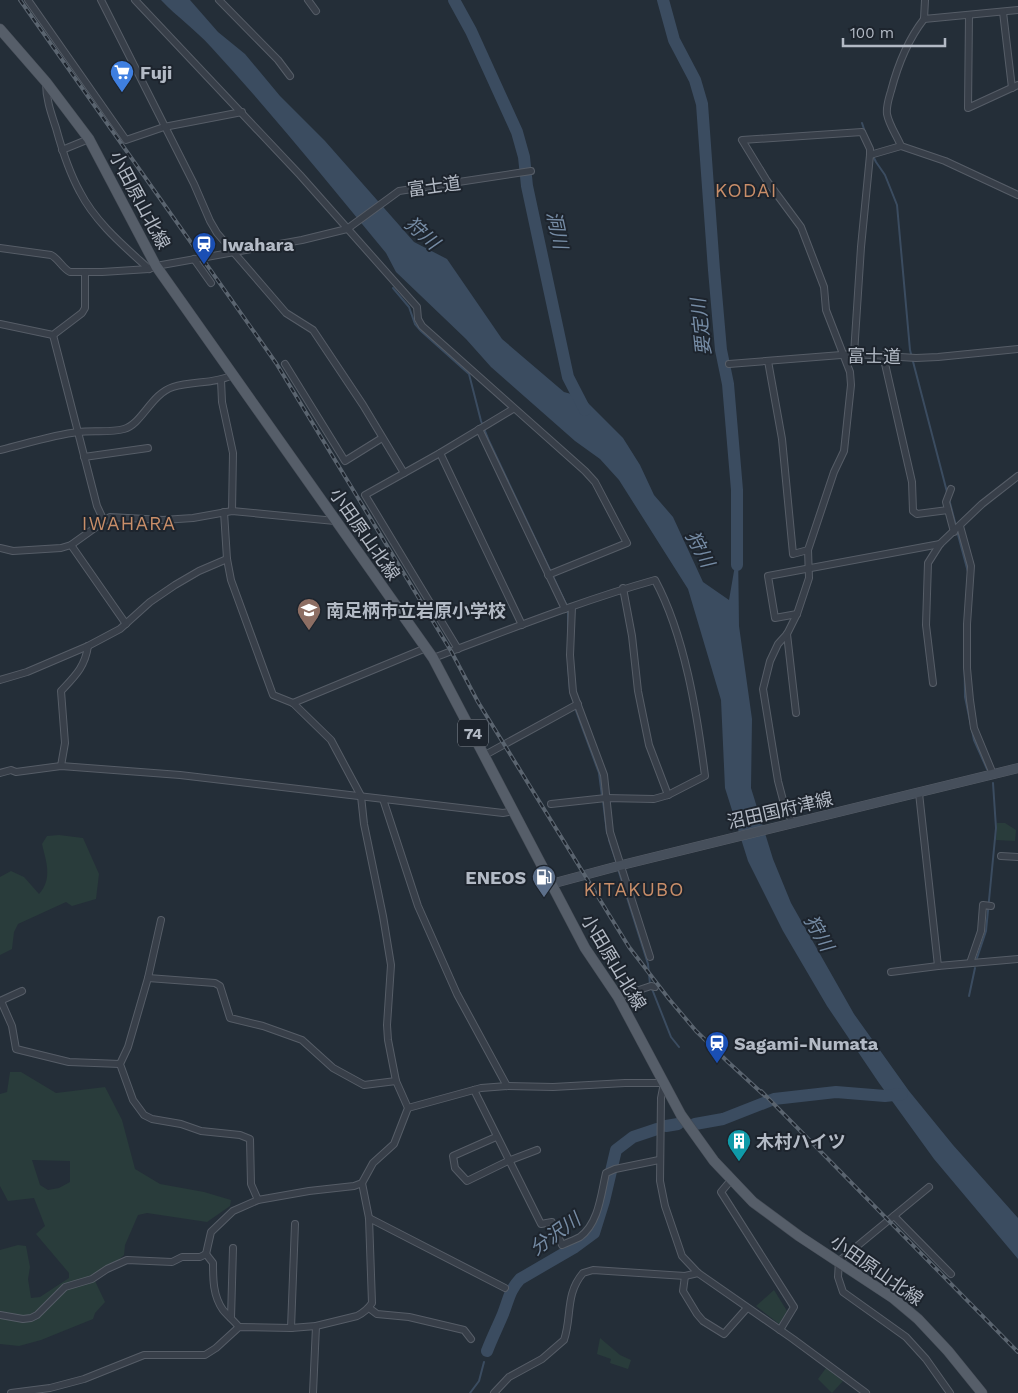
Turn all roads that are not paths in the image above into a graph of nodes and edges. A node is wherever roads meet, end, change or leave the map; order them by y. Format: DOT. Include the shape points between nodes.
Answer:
graph roads {
  1 [pos="28,0"];
  2 [pos="100,0"];
  3 [pos="135,0"];
  4 [pos="219,0"];
  5 [pos="308,0"];
  6 [pos="925,0"];
  7 [pos="1018,10"];
  8 [pos="316,11"];
  9 [pos="1002,12"];
  10 [pos="969,16"];
  11 [pos="924,19"];
  12 [pos="0,29"];
  13 [pos="290,76"];
  14 [pos="46,82"];
  15 [pos="1015,86"];
  16 [pos="242,112"];
  17 [pos="164,127"];
  18 [pos="89,140"];
  19 [pos="901,146"];
  20 [pos="62,150"];
  21 [pos="870,155"];
  22 [pos="531,171"];
  23 [pos="1018,195"];
  24 [pos="348,228"];
  25 [pos="0,248"];
  26 [pos="233,252"];
  27 [pos="194,259"];
  28 [pos="153,267"];
  29 [pos="86,272"];
  30 [pos="211,283"];
  31 [pos="0,324"];
  32 [pos="53,335"];
  33 [pos="1018,349"];
  34 [pos="854,354"];
  35 [pos="843,355"];
  36 [pos="883,355"];
  37 [pos="768,361"];
  38 [pos="285,364"];
  39 [pos="729,364"];
  40 [pos="233,375"];
  41 [pos="221,380"];
  42 [pos="513,408"];
  43 [pos="480,429"];
  44 [pos="78,432"];
  45 [pos="382,438"];
  46 [pos="148,448"];
  47 [pos="0,450"];
  48 [pos="440,453"];
  49 [pos="84,457"];
  50 [pos="404,473"];
  51 [pos="1018,476"];
  52 [pos="951,489"];
  53 [pos="948,510"];
  54 [pos="228,512"];
  55 [pos="104,521"];
  56 [pos="336,521"];
  57 [pos="960,526"];
  58 [pos="954,532"];
  59 [pos="940,544"];
  60 [pos="71,545"];
  61 [pos="0,548"];
  62 [pos="808,550"];
  63 [pos="227,559"];
  64 [pos="810,568"];
  65 [pos="548,574"];
  66 [pos="623,588"];
  67 [pos="569,608"];
  68 [pos="797,614"];
  69 [pos="126,624"];
  70 [pos="522,625"];
  71 [pos="787,634"];
  72 [pos="88,646"];
  73 [pos="426,648"];
  74 [pos="458,649"];
  75 [pos="433,658"];
  76 [pos="0,680"];
  77 [pos="933,684"];
  78 [pos="293,704"];
  79 [pos="578,704"];
  80 [pos="796,713"];
  81 [pos="485,755"];
  82 [pos="61,766"];
  83 [pos="1018,768"];
  84 [pos="0,773"];
  85 [pos="993,774"];
  86 [pos="919,793"];
  87 [pos="668,795"];
  88 [pos="361,796"];
  89 [pos="606,798"];
  90 [pos="383,799"];
  91 [pos="551,804"];
  92 [pos="514,812"];
  93 [pos="792,822"];
  94 [pos="1001,856"];
  95 [pos="1018,857"];
  96 [pos="622,865"];
  97 [pos="551,884"];
  98 [pos="988,906"];
  99 [pos="162,920"];
  100 [pos="650,957"];
  101 [pos="1018,958"];
  102 [pos="970,963"];
  103 [pos="938,966"];
  104 [pos="891,972"];
  105 [pos="148,978"];
  106 [pos="655,987"];
  107 [pos="22,991"];
  108 [pos="618,997"];
  109 [pos="0,1001"];
  110 [pos="120,1064"];
  111 [pos="396,1081"];
  112 [pos="664,1083"];
  113 [pos="507,1086"];
  114 [pos="474,1090"];
  115 [pos="408,1108"];
  116 [pos="496,1136"];
  117 [pos="537,1150"];
  118 [pos="659,1160"];
  119 [pos="508,1161"];
  120 [pos="731,1180"];
  121 [pos="362,1183"];
  122 [pos="929,1187"];
  123 [pos="258,1200"];
  124 [pos="894,1216"];
  125 [pos="369,1218"];
  126 [pos="295,1224"];
  127 [pos="233,1248"];
  128 [pos="206,1254"];
  129 [pos="839,1261"];
  130 [pos="698,1273"];
  131 [pos="951,1274"];
  132 [pos="685,1276"];
  133 [pos="505,1288"];
  134 [pos="369,1308"];
  135 [pos="747,1308"];
  136 [pos="0,1315"];
  137 [pos="231,1318"];
  138 [pos="316,1326"];
  139 [pos="240,1327"];
  140 [pos="291,1328"];
  141 [pos="780,1330"];
  142 [pos="471,1339"];
  143 [pos="11,1393"];
  144 [pos="313,1393"];
  145 [pos="494,1393"];
  146 [pos="866,1393"];
  147 [pos="950,1393"];
  148 [pos="982,1393"];
  1 -- 17 [label="street" via="126,140"];
  2 -- 17 [label="street"];
  3 -- 16 [label="street"];
  4 -- 13 [label="street"];
  5 -- 8 [label="street"];
  6 -- 11 [label="street"];
  7 -- 9 [label="street"];
  9 -- 10 [label="street"];
  9 -- 15 [label="street"];
  10 -- 11 [label="street"];
  10 -- 15 [label="street" via="968,108"];
  11 -- 19 [label="street" via="903,53 887,108"];
  12 -- 14 [label="main road, 小田原山北線 / 74"];
  14 -- 18 [label="main road, 小田原山北線 / 74"];
  14 -- 20 [label="street" via="46,93"];
  16 -- 17 [label="street"];
  16 -- 24 [label="street"];
  17 -- 26 [label="street" via="210,222"];
  18 -- 20 [label="street"];
  18 -- 28 [label="main road, 小田原山北線 / 74"];
  19 -- 21 [label="street"];
  19 -- 23 [label="street" via="945,161"];
  20 -- 28 [label="street" via="86,202 120,242"];
  21 -- 34 [label="street"];
  21 -- 35 [label="street" via="862,132 742,140 801,227 824,287 826,310"];
  22 -- 24 [label="street, 富士道" via="399,191"];
  24 -- 26 [label="street, 富士道"];
  24 -- 42 [label="street" via="417,307 422,326"];
  25 -- 29 [label="street, 富士道" via="51,255 67,271"];
  26 -- 27 [label="street, 富士道"];
  26 -- 45 [label="street" via="286,313 313,330"];
  27 -- 28 [label="street, 富士道"];
  27 -- 30 [label="street"];
  28 -- 29 [label="street, 富士道"];
  28 -- 40 [label="main road, 小田原山北線 / 74"];
  29 -- 32 [label="street" via="85,308"];
  31 -- 32 [label="street"];
  32 -- 44 [label="street"];
  33 -- 36 [label="street, 富士道" via="916,358"];
  34 -- 35 [label="street, 富士道"];
  34 -- 36 [label="street, 富士道"];
  35 -- 37 [label="street, 富士道"];
  35 -- 62 [label="street" via="851,385 844,451"];
  36 -- 53 [label="street" via="912,482 913,511 917,514"];
  37 -- 39 [label="street, 富士道"];
  37 -- 62 [label="street" via="780,425 793,554"];
  38 -- 45 [label="street" via="345,461"];
  40 -- 41 [label="street"];
  40 -- 56 [label="main road, 小田原山北線 / 74"];
  41 -- 44 [label="street" via="165,390 125,429"];
  41 -- 54 [label="street" via="222,402 233,453"];
  42 -- 43 [label="street"];
  42 -- 65 [label="street" via="585,470 595,482 627,544"];
  43 -- 48 [label="street"];
  43 -- 65 [label="street"];
  44 -- 47 [label="street"];
  44 -- 49 [label="street"];
  45 -- 50 [label="street"];
  46 -- 49 [label="street"];
  48 -- 50 [label="street"];
  48 -- 70 [label="street"];
  49 -- 55 [label="street"];
  50 -- 74 [label="street" via="365,495"];
  51 -- 57 [label="street"];
  52 -- 53 [label="street" via="946,502"];
  53 -- 58 [label="street"];
  54 -- 55 [label="street" via="164,520 110,517"];
  54 -- 56 [label="street"];
  54 -- 63 [label="street"];
  55 -- 60 [label="street"];
  56 -- 73 [label="main road, 小田原山北線 / 74"];
  57 -- 58 [label="street"];
  57 -- 85 [label="street" via="971,566 967,624 971,708 974,728"];
  58 -- 59 [label="street"];
  59 -- 64 [label="street"];
  59 -- 77 [label="street" via="928,563 926,625"];
  60 -- 61 [label="street" via="13,552"];
  60 -- 69 [label="street"];
  62 -- 64 [label="street"];
  63 -- 69 [label="street" via="199,571 150,602"];
  63 -- 78 [label="street" via="231,580 273,695"];
  64 -- 68 [label="street"];
  64 -- 68 [label="street" via="768,576 775,618"];
  65 -- 67 [label="street"];
  66 -- 67 [label="street"];
  66 -- 87 [label="street" via="647,736"];
  66 -- 87 [label="street" via="655,580 667,605 693,696 705,776"];
  67 -- 70 [label="street"];
  67 -- 79 [label="street" via="571,675"];
  68 -- 71 [label="street"];
  69 -- 72 [label="street"];
  70 -- 74 [label="street"];
  71 -- 80 [label="street"];
  71 -- 93 [label="street" via="770,661 763,689 778,781"];
  72 -- 76 [label="street"];
  72 -- 82 [label="street" via="87,657 80,670 60,691 65,743"];
  73 -- 75 [label="main road, 小田原山北線 / 74"];
  73 -- 78 [label="street"];
  74 -- 75 [label="street"];
  75 -- 81 [label="main road, 小田原山北線 / 74"];
  78 -- 88 [label="street" via="332,740"];
  79 -- 81 [label="street"];
  79 -- 89 [label="street" via="604,775"];
  81 -- 92 [label="main road, 小田原山北線 / 74"];
  82 -- 84 [label="street"];
  82 -- 88 [label="street"];
  83 -- 85 [label="main road, 沼田国府津線"];
  85 -- 86 [label="main road, 沼田国府津線"];
  86 -- 93 [label="main road, 沼田国府津線"];
  86 -- 103 [label="street"];
  87 -- 89 [label="street" via="654,799"];
  88 -- 90 [label="street"];
  88 -- 111 [label="street" via="391,965 387,1025"];
  89 -- 91 [label="street"];
  89 -- 96 [label="street" via="610,832"];
  90 -- 92 [label="street"];
  90 -- 113 [label="street" via="418,906 457,994"];
  92 -- 97 [label="main road, 小田原山北線 / 74"];
  93 -- 96 [label="main road, 沼田国府津線"];
  94 -- 95 [label="street"];
  96 -- 97 [label="main road, 沼田国府津線"];
  96 -- 100 [label="street"];
  97 -- 108 [label="main road, 小田原山北線 / 74" via="585,948"];
  98 -- 102 [label="street" via="983,905 980,931"];
  99 -- 105 [label="street"];
  101 -- 102 [label="street"];
  102 -- 103 [label="street"];
  103 -- 104 [label="street"];
  105 -- 110 [label="street"];
  105 -- 111 [label="street" via="220,986 230,1018 302,1040 333,1068 364,1085"];
  106 -- 108 [label="street"];
  107 -- 109 [label="street"];
  108 -- 112 [label="main road, 小田原山北線 / 74"];
  109 -- 110 [label="street" via="12,1026 16,1049 69,1062"];
  110 -- 123 [label="street" via="133,1100 144,1115 201,1131 250,1139 251,1184"];
  111 -- 115 [label="street"];
  112 -- 113 [label="street"];
  112 -- 118 [label="street" via="660,1098"];
  112 -- 120 [label="main road, 小田原山北線 / 74" via="681,1115"];
  113 -- 114 [label="street"];
  114 -- 115 [label="street"];
  114 -- 116 [label="street"];
  115 -- 121 [label="street" via="394,1144 373,1163"];
  116 -- 119 [label="street"];
  116 -- 119 [label="street" via="453,1156 455,1168 467,1180"];
  117 -- 119 [label="street"];
  118 -- 119 [label="street" via="606,1173 592,1224 579,1238 562,1245 552,1222 541,1224"];
  118 -- 130 [label="street" via="660,1181 674,1235 682,1256"];
  120 -- 129 [label="main road, 小田原山北線 / 74" via="753,1202"];
  120 -- 141 [label="street" via="721,1192 794,1307"];
  121 -- 123 [label="street"];
  121 -- 125 [label="street"];
  122 -- 124 [label="street"];
  123 -- 128 [label="street" via="233,1211 221,1221 211,1232"];
  124 -- 129 [label="street"];
  124 -- 131 [label="street"];
  125 -- 133 [label="street"];
  125 -- 134 [label="street" via="372,1303"];
  126 -- 140 [label="street"];
  127 -- 137 [label="street"];
  128 -- 136 [label="street" via="182,1257 172,1262 126,1260 92,1279 64,1287 31,1318"];
  128 -- 137 [label="street" via="213,1263 217,1300"];
  129 -- 147 [label="street" via="838,1277 843,1292 906,1337"];
  129 -- 148 [label="main road, 小田原山北線 / 74" via="918,1319"];
  130 -- 132 [label="street"];
  130 -- 135 [label="street"];
  132 -- 135 [label="street" via="683,1291 697,1314 724,1334"];
  132 -- 145 [label="street" via="593,1270 583,1273 568,1307 564,1340 542,1359 509,1377"];
  134 -- 138 [label="street" via="356,1316"];
  134 -- 142 [label="street" via="377,1314 409,1317 464,1330"];
  135 -- 141 [label="street"];
  137 -- 139 [label="street"];
  138 -- 140 [label="street"];
  138 -- 144 [label="street"];
  139 -- 140 [label="street"];
  139 -- 143 [label="street" via="205,1355 144,1355 84,1380"];
  141 -- 146 [label="street"];
}
